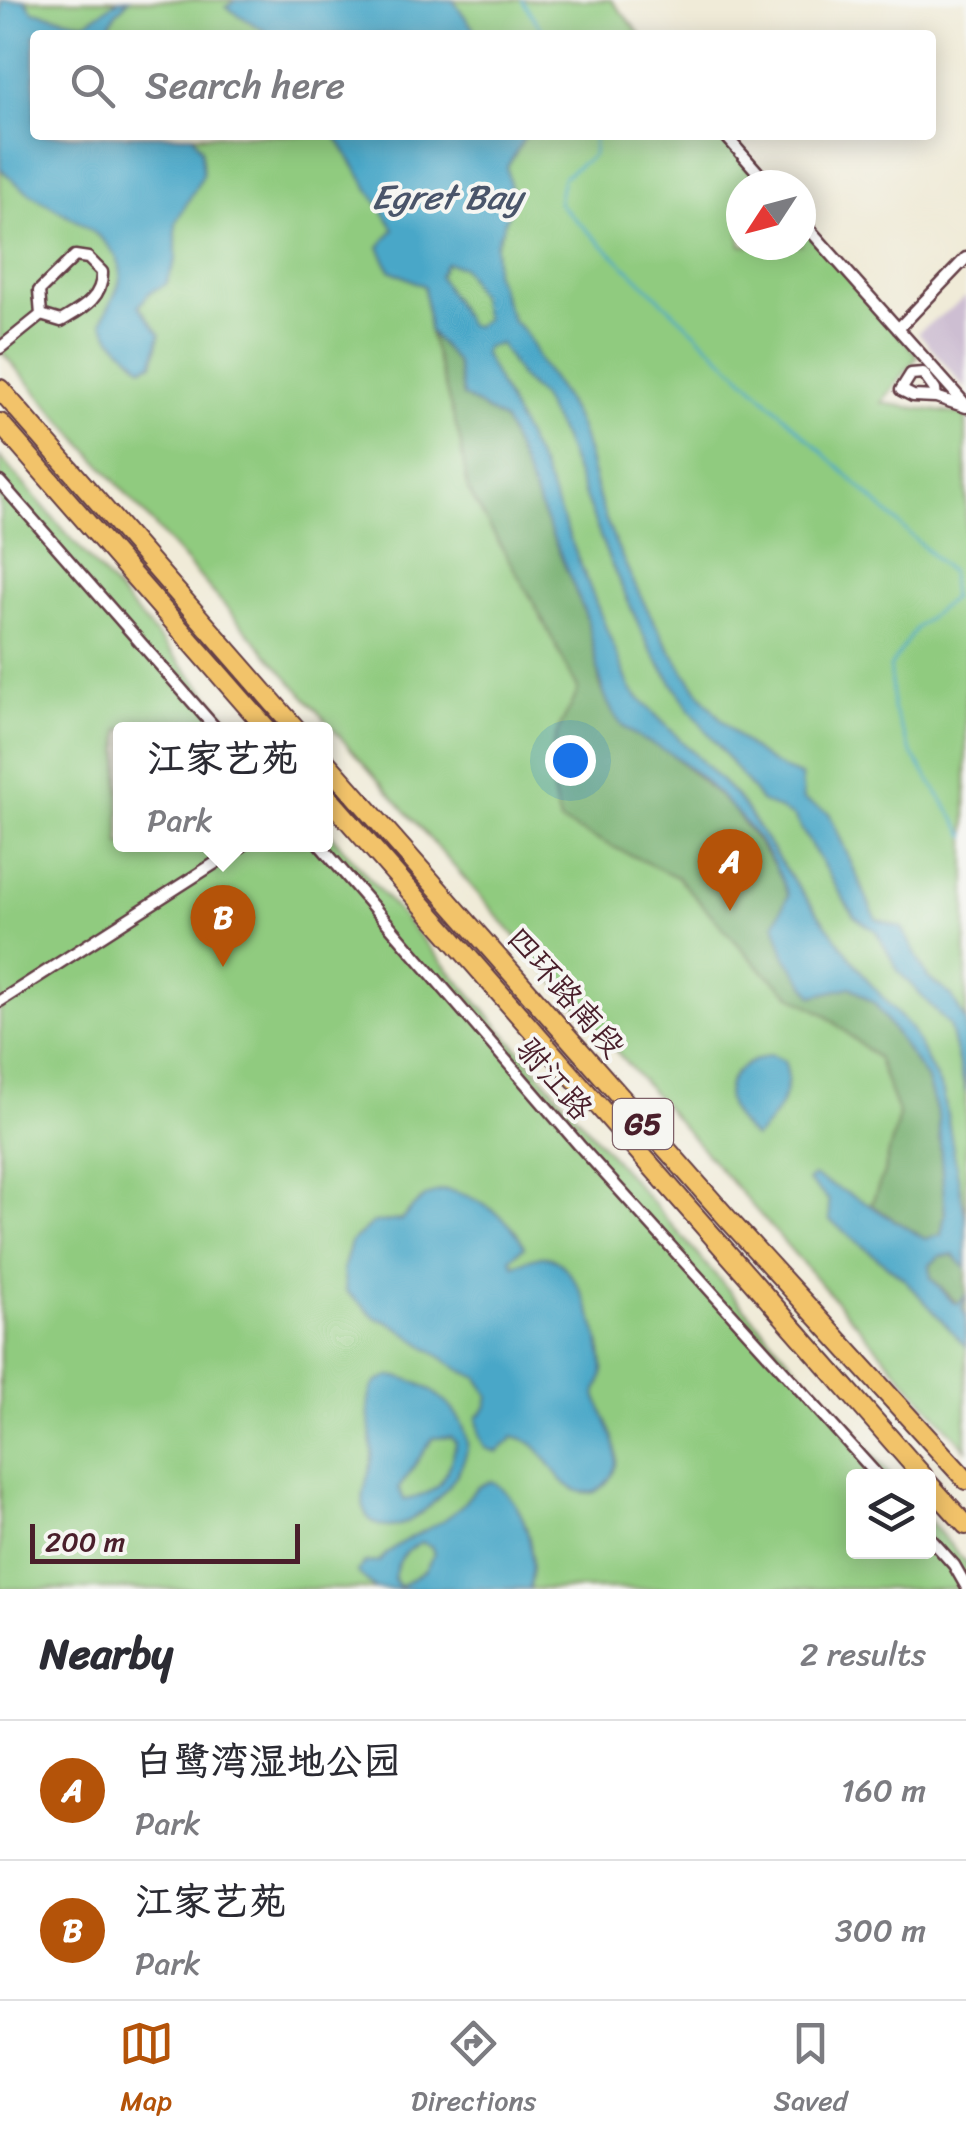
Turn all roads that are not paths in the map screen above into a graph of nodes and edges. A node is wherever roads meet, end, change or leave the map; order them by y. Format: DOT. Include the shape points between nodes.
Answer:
graph roads {
  1 [pos="728,140"];
  2 [pos="756,170"];
  3 [pos="816,237"];
  4 [pos="966,258"];
  5 [pos="42,315"];
  6 [pos="898,329"];
  7 [pos="0,348"];
  8 [pos="0,388"];
  9 [pos="936,397"];
  10 [pos="966,406"];
  11 [pos="0,423"];
  12 [pos="0,482"];
  13 [pos="211,722"];
  14 [pos="261,722"];
  15 [pos="290,722"];
  16 [pos="333,770"];
  17 [pos="333,802"];
  18 [pos="232,852"];
  19 [pos="326,852"];
  20 [pos="0,1000"];
  21 [pos="872,1469"];
  22 [pos="917,1469"];
  23 [pos="966,1480"];
  24 [pos="936,1491"];
  25 [pos="966,1525"];
  26 [pos="936,1545"];
  27 [pos="966,1586"];
  1 -- 2 [label="street"];
  3 -- 6 [label="street"];
  4 -- 6 [label="street"];
  5 -- 5 [label="street" via="38,290 75,256 102,272 92,302 61,321"];
  5 -- 7 [label="street"];
  6 -- 10 [label="street"];
  8 -- 15 [label="highway"];
  9 -- 10 [label="street"];
  11 -- 14 [label="highway"];
  12 -- 13 [label="street"];
  16 -- 23 [label="highway, 四环路南段 / G5"];
  17 -- 22 [label="highway, 四环路南段 / G5"];
  18 -- 20 [label="street"];
  19 -- 21 [label="street, 驸江路"];
  24 -- 25 [label="highway"];
  26 -- 27 [label="street"];
}
